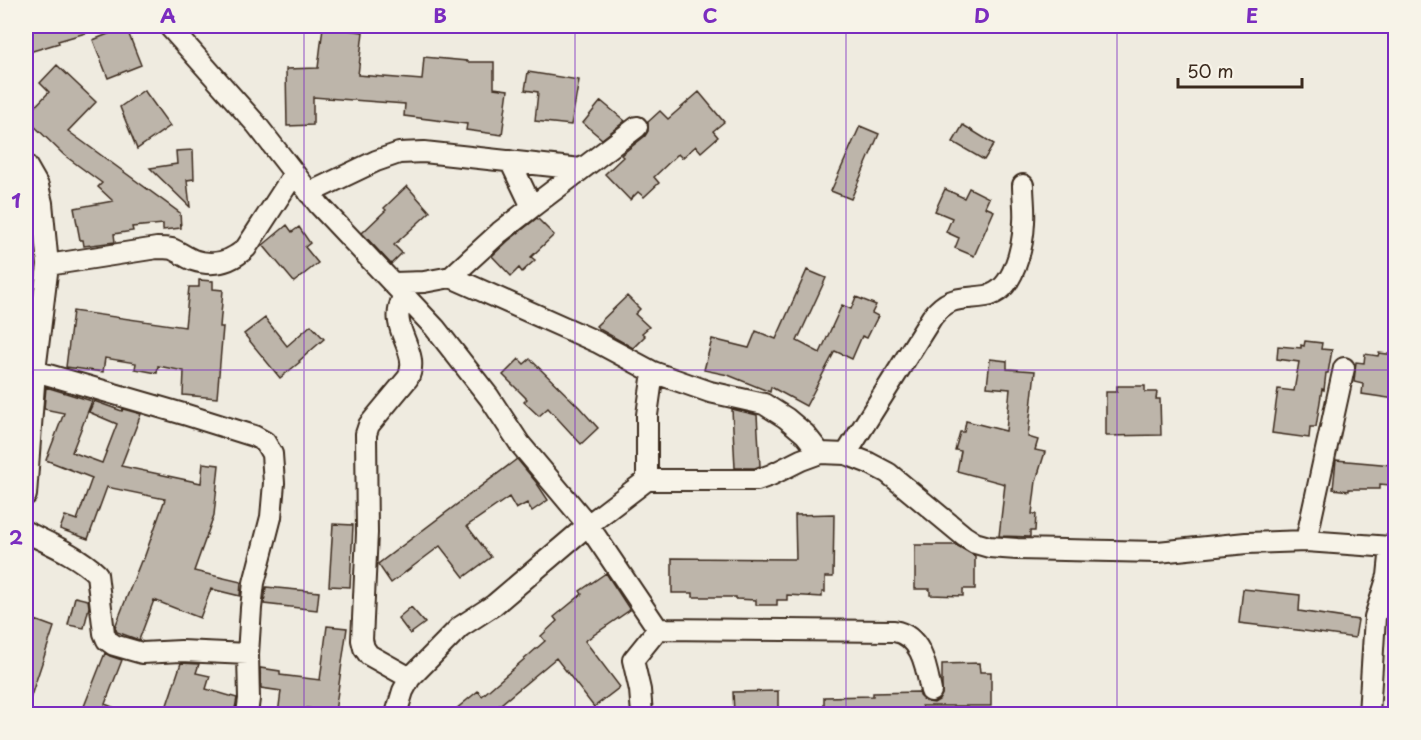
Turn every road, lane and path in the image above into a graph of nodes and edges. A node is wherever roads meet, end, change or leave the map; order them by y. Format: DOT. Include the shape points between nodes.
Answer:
graph roads {
  1 [pos="169,26"];
  2 [pos="637,127"];
  3 [pos="510,161"];
  4 [pos="26,165"];
  5 [pos="581,169"];
  6 [pos="294,174"];
  7 [pos="1023,184"];
  8 [pos="309,193"];
  9 [pos="532,207"];
  10 [pos="48,265"];
  11 [pos="451,277"];
  12 [pos="399,288"];
  13 [pos="1344,368"];
  14 [pos="35,371"];
  15 [pos="653,372"];
  16 [pos="820,453"];
  17 [pos="846,454"];
  18 [pos="647,480"];
  19 [pos="26,495"];
  20 [pos="588,525"];
  21 [pos="26,532"];
  22 [pos="1306,541"];
  23 [pos="1393,548"];
  24 [pos="658,629"];
  25 [pos="248,654"];
  26 [pos="410,678"];
  27 [pos="931,691"];
  28 [pos="247,714"];
  29 [pos="396,714"];
  30 [pos="642,714"];
  31 [pos="1369,714"];
  1 -- 6 [label="street" via="256,124"];
  2 -- 5 [label="street"];
  3 -- 5 [label="street"];
  3 -- 8 [label="street" via="399,153"];
  3 -- 9 [label="street"];
  4 -- 10 [label="street" via="42,203"];
  5 -- 9 [label="street"];
  6 -- 8 [label="street"];
  6 -- 10 [label="street" via="246,248 230,260 206,263 158,248"];
  7 -- 17 [label="street" via="1022,244 1008,280 1000,291 989,296 964,297 940,307"];
  8 -- 12 [label="street"];
  9 -- 11 [label="street"];
  10 -- 14 [label="street"];
  11 -- 12 [label="street"];
  11 -- 15 [label="street" via="597,342"];
  12 -- 20 [label="street" via="435,328 520,444"];
  12 -- 26 [label="street" via="399,325 411,358 411,372 366,434 362,640 369,655"];
  13 -- 22 [label="street"];
  14 -- 19 [label="street"];
  14 -- 25 [label="street" via="265,442 272,454 274,483 271,517 254,584"];
  15 -- 16 [label="street" via="710,392 764,404 805,434"];
  15 -- 18 [label="street" via="647,415"];
  16 -- 17 [label="street"];
  16 -- 18 [label="street" via="758,480"];
  17 -- 22 [label="street" via="888,473 964,536 988,547 1158,552"];
  18 -- 20 [label="street"];
  20 -- 24 [label="street"];
  20 -- 26 [label="street" via="494,605 460,627"];
  21 -- 25 [label="street" via="97,574 104,633 114,645 142,653"];
  22 -- 23 [label="street"];
  23 -- 31 [label="street" via="1375,617"];
  24 -- 27 [label="street" via="903,633 920,651"];
  24 -- 30 [label="street" via="633,660"];
  25 -- 28 [label="street"];
  26 -- 29 [label="street"];
}
